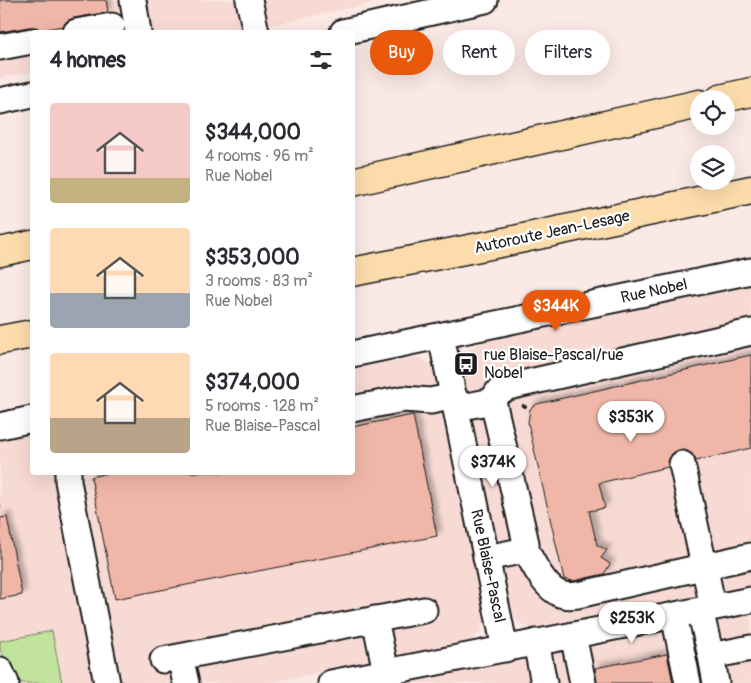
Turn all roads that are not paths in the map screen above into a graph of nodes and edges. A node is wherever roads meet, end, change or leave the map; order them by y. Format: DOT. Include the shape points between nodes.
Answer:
graph roads {
  1 [pos="133,0"];
  2 [pos="249,0"];
  3 [pos="485,0"];
  4 [pos="400,10"];
  5 [pos="112,26"];
  6 [pos="88,30"];
  7 [pos="138,30"];
  8 [pos="256,30"];
  9 [pos="348,30"];
  10 [pos="30,41"];
  11 [pos="0,47"];
  12 [pos="751,92"];
  13 [pos="30,94"];
  14 [pos="735,96"];
  15 [pos="0,100"];
  16 [pos="690,106"];
  17 [pos="355,181"];
  18 [pos="751,190"];
  19 [pos="30,245"];
  20 [pos="0,252"];
  21 [pos="355,271"];
  22 [pos="751,271"];
  23 [pos="751,332"];
  24 [pos="30,334"];
  25 [pos="441,336"];
  26 [pos="0,340"];
  27 [pos="355,353"];
  28 [pos="494,401"];
  29 [pos="455,402"];
  30 [pos="355,408"];
  31 [pos="30,419"];
  32 [pos="0,426"];
  33 [pos="682,464"];
  34 [pos="68,475"];
  35 [pos="526,550"];
  36 [pos="751,556"];
  37 [pos="486,558"];
  38 [pos="704,567"];
  39 [pos="751,600"];
  40 [pos="707,608"];
  41 [pos="424,610"];
  42 [pos="674,615"];
  43 [pos="375,620"];
  44 [pos="573,635"];
  45 [pos="536,642"];
  46 [pos="505,648"];
  47 [pos="751,648"];
  48 [pos="711,656"];
  49 [pos="0,670"];
  50 [pos="386,672"];
  51 [pos="435,673"];
  52 [pos="6,683"];
  53 [pos="107,683"];
  54 [pos="186,683"];
  55 [pos="332,683"];
  56 [pos="544,683"];
  57 [pos="583,683"];
  58 [pos="688,683"];
  59 [pos="716,683"];
  1 -- 7 [label="street"];
  2 -- 8 [label="street"];
  3 -- 4 [label="street"];
  4 -- 9 [label="street"];
  5 -- 6 [label="street"];
  10 -- 11 [label="street"];
  12 -- 14 [label="highway"];
  13 -- 15 [label="street"];
  16 -- 17 [label="highway"];
  18 -- 21 [label="highway, Autoroute Jean-Lesage"];
  19 -- 20 [label="highway"];
  22 -- 25 [label="street, Rue Nobel"];
  23 -- 28 [label="street" via="508,387 497,393"];
  24 -- 26 [label="highway"];
  25 -- 27 [label="street, Rue Nobel"];
  25 -- 29 [label="street, Rue Blaise-Pascal"];
  28 -- 29 [label="street"];
  28 -- 35 [label="street"];
  29 -- 30 [label="street" via="403,399"];
  29 -- 37 [label="street, Rue Blaise-Pascal"];
  31 -- 32 [label="street"];
  33 -- 38 [label="street"];
  34 -- 53 [label="street"];
  35 -- 37 [label="street"];
  35 -- 38 [label="street" via="551,589 564,595 584,594"];
  36 -- 38 [label="street"];
  37 -- 46 [label="street, Rue Blaise-Pascal"];
  38 -- 40 [label="street"];
  39 -- 40 [label="street"];
  40 -- 42 [label="street"];
  40 -- 48 [label="street"];
  41 -- 43 [label="street"];
  42 -- 44 [label="street"];
  42 -- 58 [label="street"];
  43 -- 50 [label="street"];
  43 -- 54 [label="street" via="172,658"];
  44 -- 45 [label="street"];
  44 -- 57 [label="street"];
  45 -- 46 [label="street"];
  45 -- 56 [label="street"];
  46 -- 51 [label="street"];
  47 -- 48 [label="street"];
  48 -- 59 [label="street"];
  49 -- 52 [label="street"];
  50 -- 51 [label="street"];
  50 -- 55 [label="street"];
}
